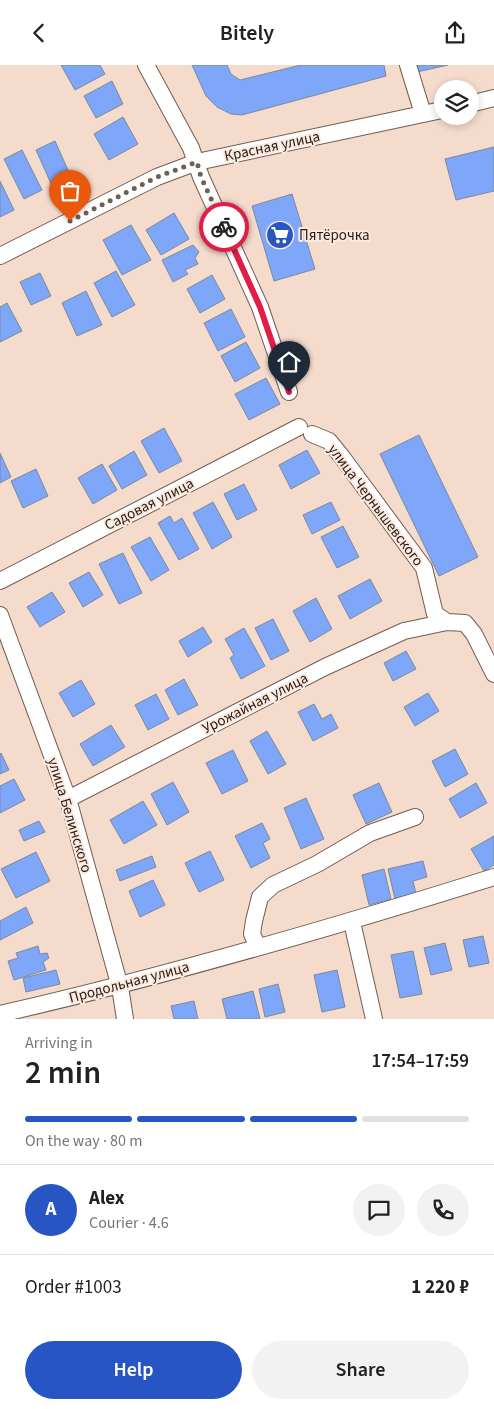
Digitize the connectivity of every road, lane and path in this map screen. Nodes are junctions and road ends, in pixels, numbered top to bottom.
1 (146, 65) edge
2 (408, 65) edge
3 (494, 98) edge
4 (479, 102) edge
5 (434, 112) edge
6 (423, 114) junction
7 (197, 162) junction
8 (0, 256) edge
9 (289, 392) dead end
10 (305, 430) joint
11 (0, 581) edge
12 (0, 615) edge
13 (447, 621) junction
14 (494, 673) edge
15 (68, 799) junction
16 (415, 817) dead end
17 (494, 877) edge
18 (352, 922) junction
19 (258, 947) junction
20 (120, 987) junction
21 (0, 1014) edge
22 (125, 1019) edge
23 (374, 1019) edge

1 - 7 street
2 - 6 street
3 - 4 street
5 - 6 street, Красная улица
6 - 7 street, Красная улица
7 - 8 street, Красная улица
7 - 9 street
10 - 11 street, Садовая улица
10 - 13 street, улица Чернышевского
12 - 15 street, улица Белинского
13 - 14 street
13 - 15 street, Урожайная улица
15 - 20 street, улица Белинского
16 - 19 street
17 - 18 street, Продольная улица
18 - 19 street, Продольная улица
18 - 23 street
19 - 20 street, Продольная улица
20 - 21 street, Продольная улица
20 - 22 street, улица Белинского

